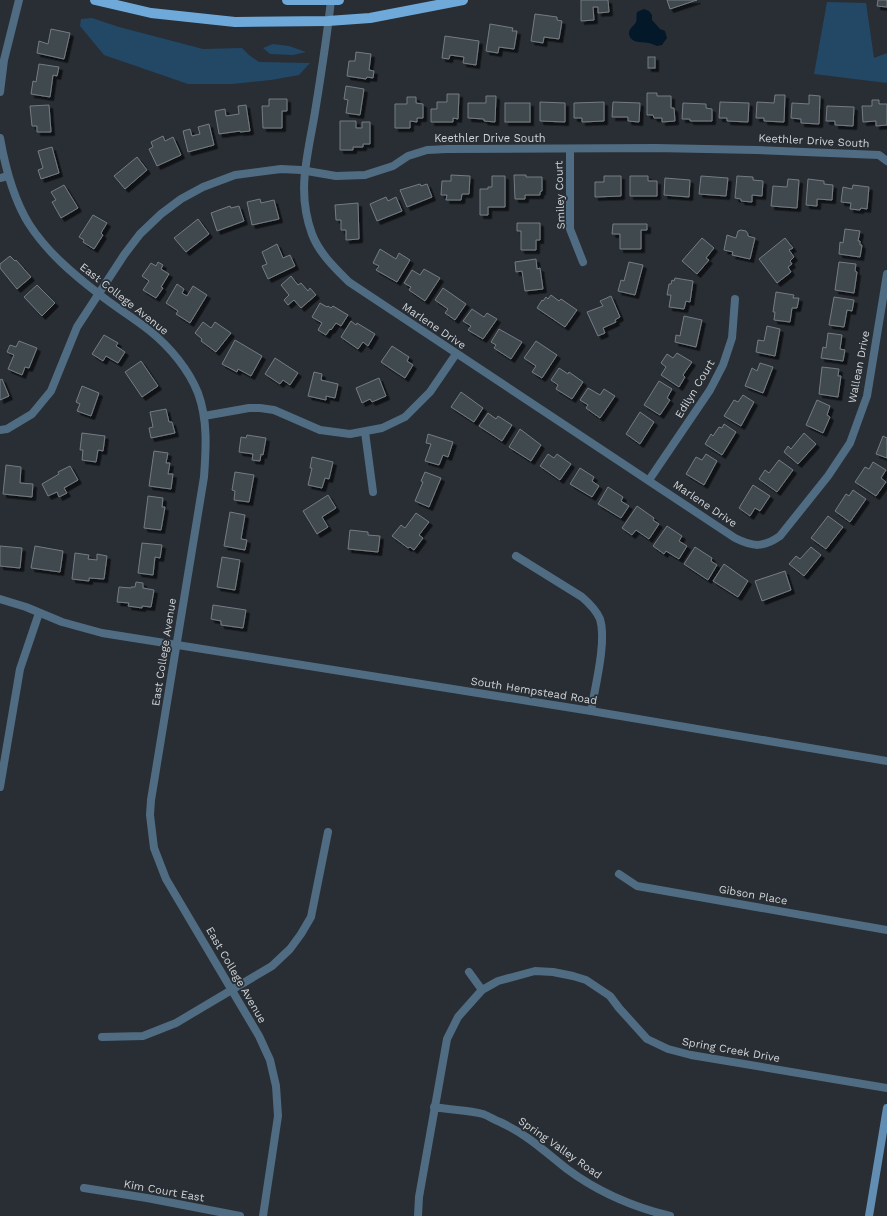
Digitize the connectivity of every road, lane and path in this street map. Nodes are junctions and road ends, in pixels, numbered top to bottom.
1 (19, 0) edge
2 (95, 0) edge
3 (287, 0) edge
4 (331, 0) edge
5 (339, 0) edge
6 (463, 0) edge
7 (328, 22) junction
8 (2, 60) edge
9 (0, 92) edge
10 (0, 138) edge
11 (570, 149) junction
12 (887, 161) edge
13 (305, 171) junction
14 (4, 177) edge
15 (583, 262) dead end
16 (887, 274) edge
17 (99, 294) junction
18 (735, 299) dead end
19 (456, 354) junction
20 (204, 416) junction
21 (0, 430) edge
22 (365, 432) junction
23 (649, 480) junction
24 (373, 492) dead end
25 (759, 545) joint
26 (516, 556) dead end
27 (0, 599) edge
28 (39, 613) junction
29 (177, 644) junction
30 (591, 711) junction
31 (887, 761) edge
32 (0, 787) edge
33 (328, 832) dead end
34 (619, 874) dead end
35 (887, 930) edge
36 (469, 972) dead end
37 (231, 990) junction
38 (482, 990) junction
39 (102, 1037) dead end
40 (887, 1088) edge
41 (434, 1107) junction
42 (887, 1108) edge
43 (84, 1188) dead end
44 (240, 1216) edge
45 (263, 1216) edge
46 (418, 1216) edge
47 (670, 1216) edge
48 (868, 1216) edge

1 - 8 street
2 - 7 main road
3 - 4 main road
4 - 5 main road
4 - 7 street, Marlene Drive
6 - 7 main road
7 - 13 street, Marlene Drive
8 - 9 street
10 - 14 street, East College Avenue
11 - 12 street, Keethler Drive South
11 - 13 street, Keethler Drive South
11 - 15 street, Smiley Court
13 - 17 street, Keethler Drive South
13 - 19 street, Marlene Drive
14 - 17 street, East College Avenue
16 - 25 street, Wallean Drive
17 - 20 street, East College Avenue
17 - 21 street, Keethler Drive South
18 - 23 street, Edilyn Court
19 - 22 street
19 - 23 street, Marlene Drive
20 - 22 street
20 - 29 street, East College Avenue
22 - 24 street
23 - 25 street, Marlene Drive
26 - 30 street
27 - 28 street, South Hempstead Road
28 - 29 street, South Hempstead Road
28 - 32 street
29 - 30 street, South Hempstead Road
29 - 37 street, East College Avenue
30 - 31 street, South Hempstead Road
33 - 37 street
34 - 35 street, Gibson Place
36 - 38 street
37 - 39 street
37 - 45 street, East College Avenue
38 - 40 street, Spring Creek Drive
38 - 41 street, Spring Creek Drive
41 - 46 street, Spring Creek Drive
41 - 47 street, Spring Valley Road
42 - 48 main road
43 - 44 street, Kim Court East

